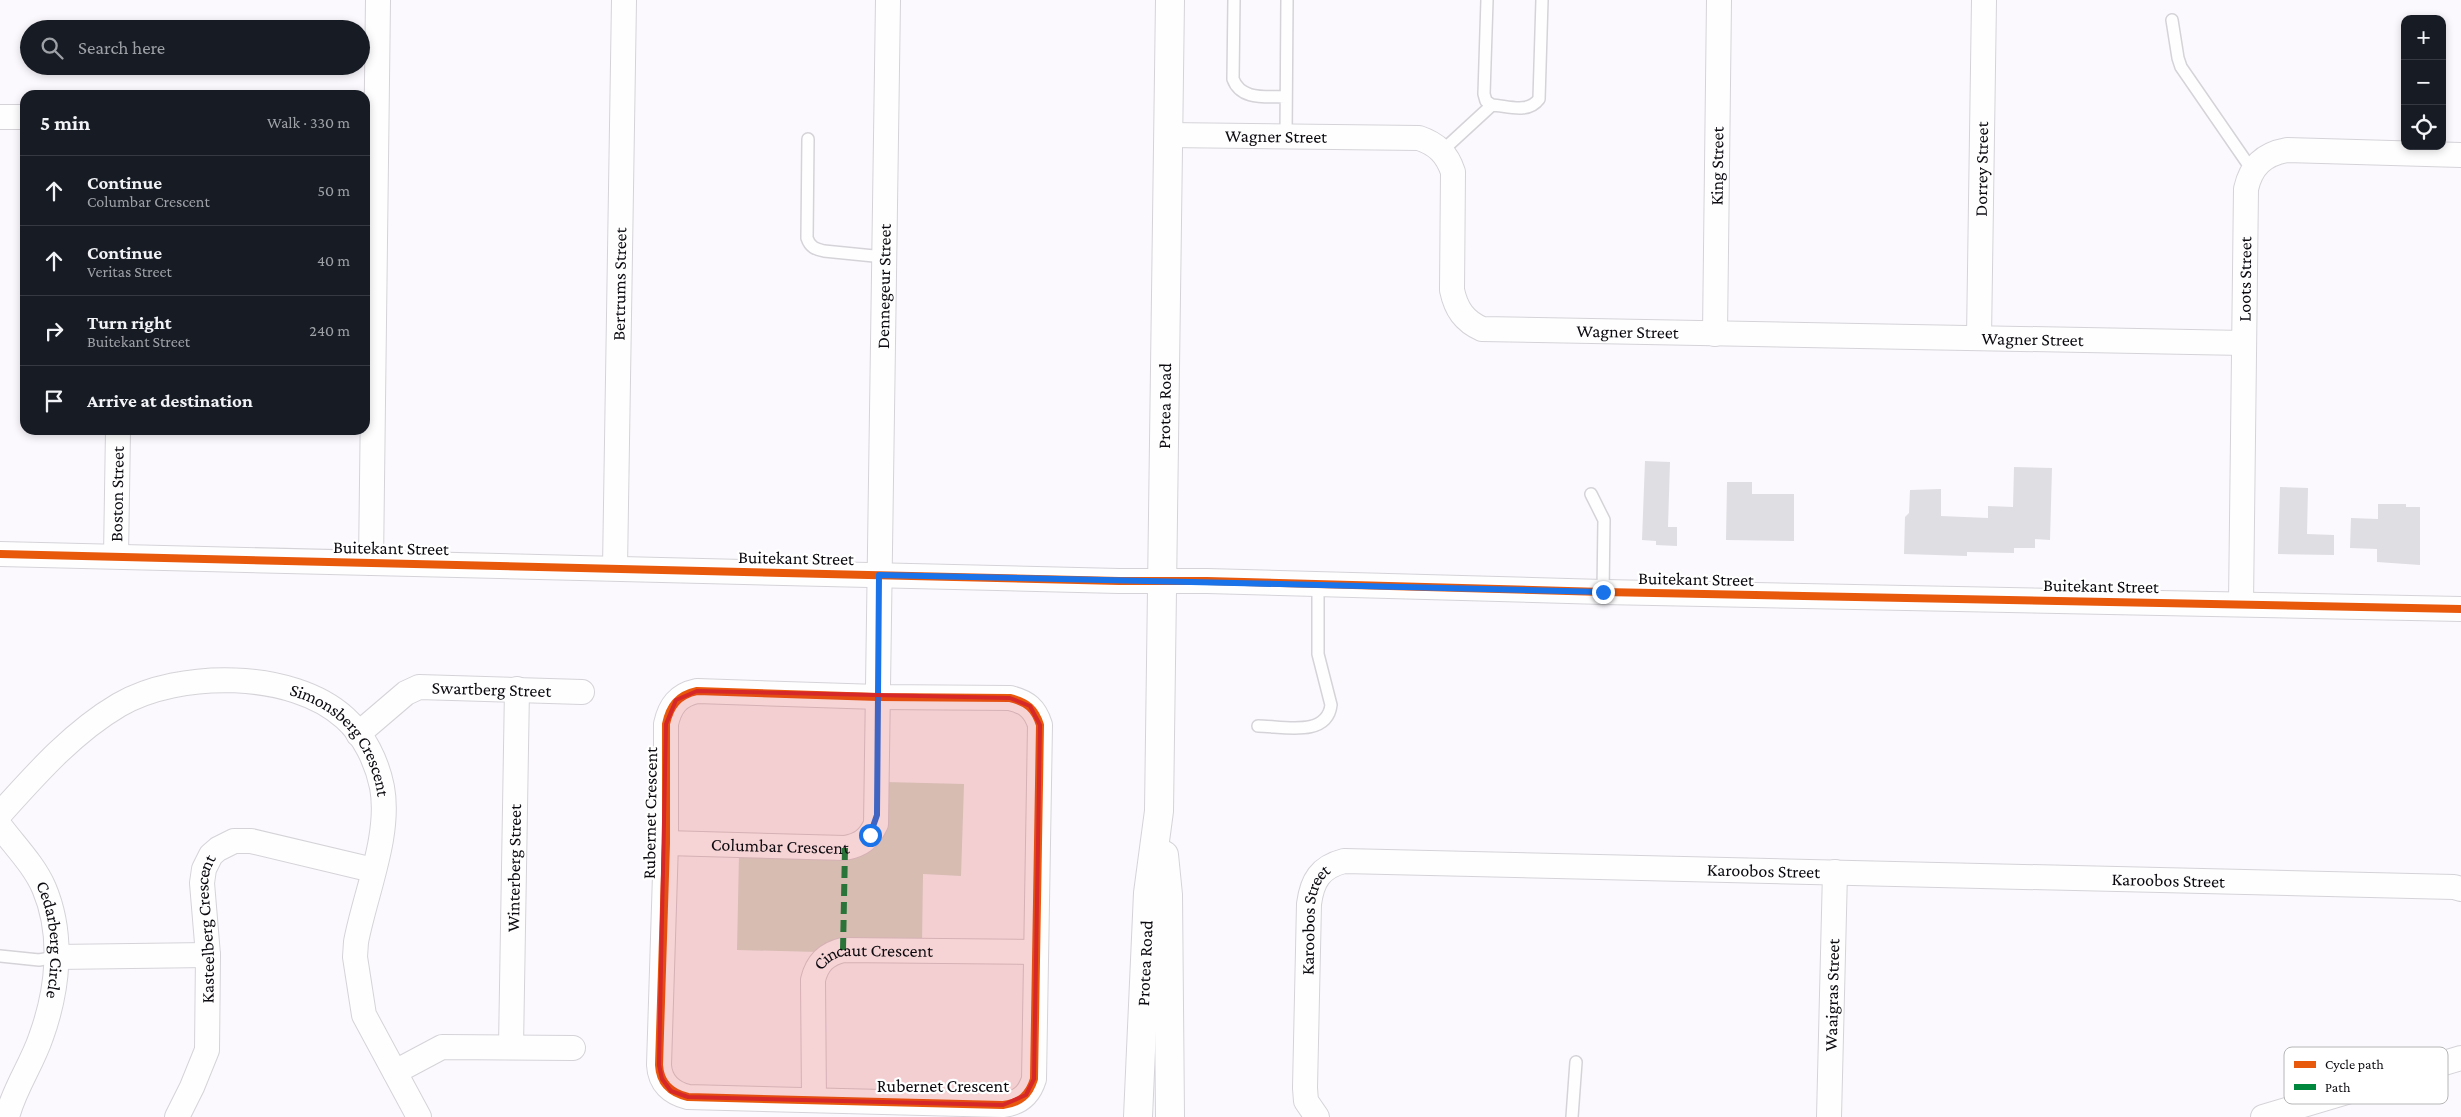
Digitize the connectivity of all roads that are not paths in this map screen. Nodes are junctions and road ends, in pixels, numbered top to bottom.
1 (378, 0) edge
2 (624, 0) edge
3 (888, 0) edge
4 (1170, 0) edge
5 (1234, 0) edge
6 (1287, 0) edge
7 (1487, 0) edge
8 (1542, 0) edge
9 (1719, 0) edge
10 (1984, 0) edge
11 (2172, 20) dead end
12 (1286, 97) junction
13 (1492, 105) junction
14 (0, 116) edge
15 (20, 117) edge
16 (371, 122) edge
17 (1168, 135) junction
18 (1286, 137) junction
19 (808, 139) dead end
20 (1442, 151) junction
21 (2461, 155) edge
22 (2252, 170) junction
23 (884, 257) junction
24 (1715, 334) junction
25 (1979, 338) junction
26 (2244, 343) junction
27 (118, 435) edge
28 (1592, 494) dead end
29 (0, 554) edge
30 (116, 556) junction
31 (371, 563) junction
32 (616, 568) junction
33 (879, 575) junction
34 (1163, 582) junction
35 (1318, 584) junction
36 (1603, 592) junction
37 (2241, 604) junction
38 (2461, 609) edge
39 (516, 689) junction
40 (582, 692) dead end
41 (878, 697) junction
42 (1258, 726) dead end
43 (358, 734) junction
44 (1159, 811) junction
45 (0, 814) edge
46 (0, 826) edge
47 (666, 843) junction
48 (373, 870) junction
49 (1836, 872) junction
50 (2461, 889) edge
51 (1035, 952) junction
52 (208, 955) junction
53 (0, 956) edge
54 (56, 957) junction
55 (511, 1047) junction
56 (573, 1048) dead end
57 (2461, 1058) edge
58 (1576, 1062) dead end
59 (2448, 1062) edge
60 (395, 1072) junction
61 (814, 1100) junction
62 (2306, 1104) edge
63 (186, 1114) edge
64 (7, 1117) edge
65 (419, 1117) edge
66 (1138, 1117) edge
67 (1170, 1117) edge
68 (1317, 1117) edge
69 (1572, 1117) edge
70 (1829, 1117) edge
71 (2262, 1117) edge

1 - 16 street
2 - 32 street, Bertrums Street
3 - 23 street, Dennegeur Street
4 - 17 street, Protea Road
5 - 12 lane
6 - 12 lane
7 - 13 lane
8 - 13 lane
9 - 24 street, King Street
10 - 25 street, Dorrey Street
11 - 22 lane
12 - 18 lane
13 - 20 lane
14 - 15 street
16 - 31 street
17 - 18 street, Wagner Street
17 - 34 street, Protea Road
18 - 20 street, Wagner Street
19 - 23 lane
20 - 24 street, Wagner Street
21 - 22 street
22 - 26 street, Loots Street
23 - 33 street, Dennegeur Street
24 - 25 street, Wagner Street
25 - 26 street, Wagner Street
26 - 37 street, Loots Street
27 - 30 street, Boston Street
28 - 36 lane
29 - 30 street, Buitekant Street
30 - 31 street, Buitekant Street
31 - 32 street, Buitekant Street
32 - 33 street, Buitekant Street
33 - 34 street, Buitekant Street
33 - 41 street, Dennegeur Street
34 - 35 street, Buitekant Street
34 - 44 street, Protea Road
35 - 36 street, Buitekant Street
35 - 42 lane
36 - 37 street, Buitekant Street
37 - 38 street, Buitekant Street
39 - 40 street, Swartberg Street
39 - 43 street, Swartberg Street
39 - 55 street, Winterberg Street
41 - 47 street, Columbar Crescent
41 - 47 street, Rubernet Crescent
41 - 51 street, Rubernet Crescent
43 - 45 street, Simonsberg Crescent
43 - 48 street, Simonsberg Crescent
44 - 66 street, Protea Road
44 - 67 street, Protea Road
46 - 54 street, Cedarberg Circle
47 - 61 street, Rubernet Crescent
48 - 52 street, Kasteelberg Crescent
48 - 60 street, Simonsberg Crescent
49 - 50 street, Karoobos Street
49 - 68 street, Karoobos Street
49 - 70 street, Waaigras Street
51 - 61 street, Cincaut Crescent
51 - 61 street, Rubernet Crescent
52 - 54 street
52 - 63 street, Kasteelberg Crescent
53 - 54 lane
54 - 64 street, Cedarberg Circle
55 - 56 street
55 - 60 street
57 - 59 street
58 - 69 lane
60 - 65 street, Simonsberg Crescent
62 - 71 street

